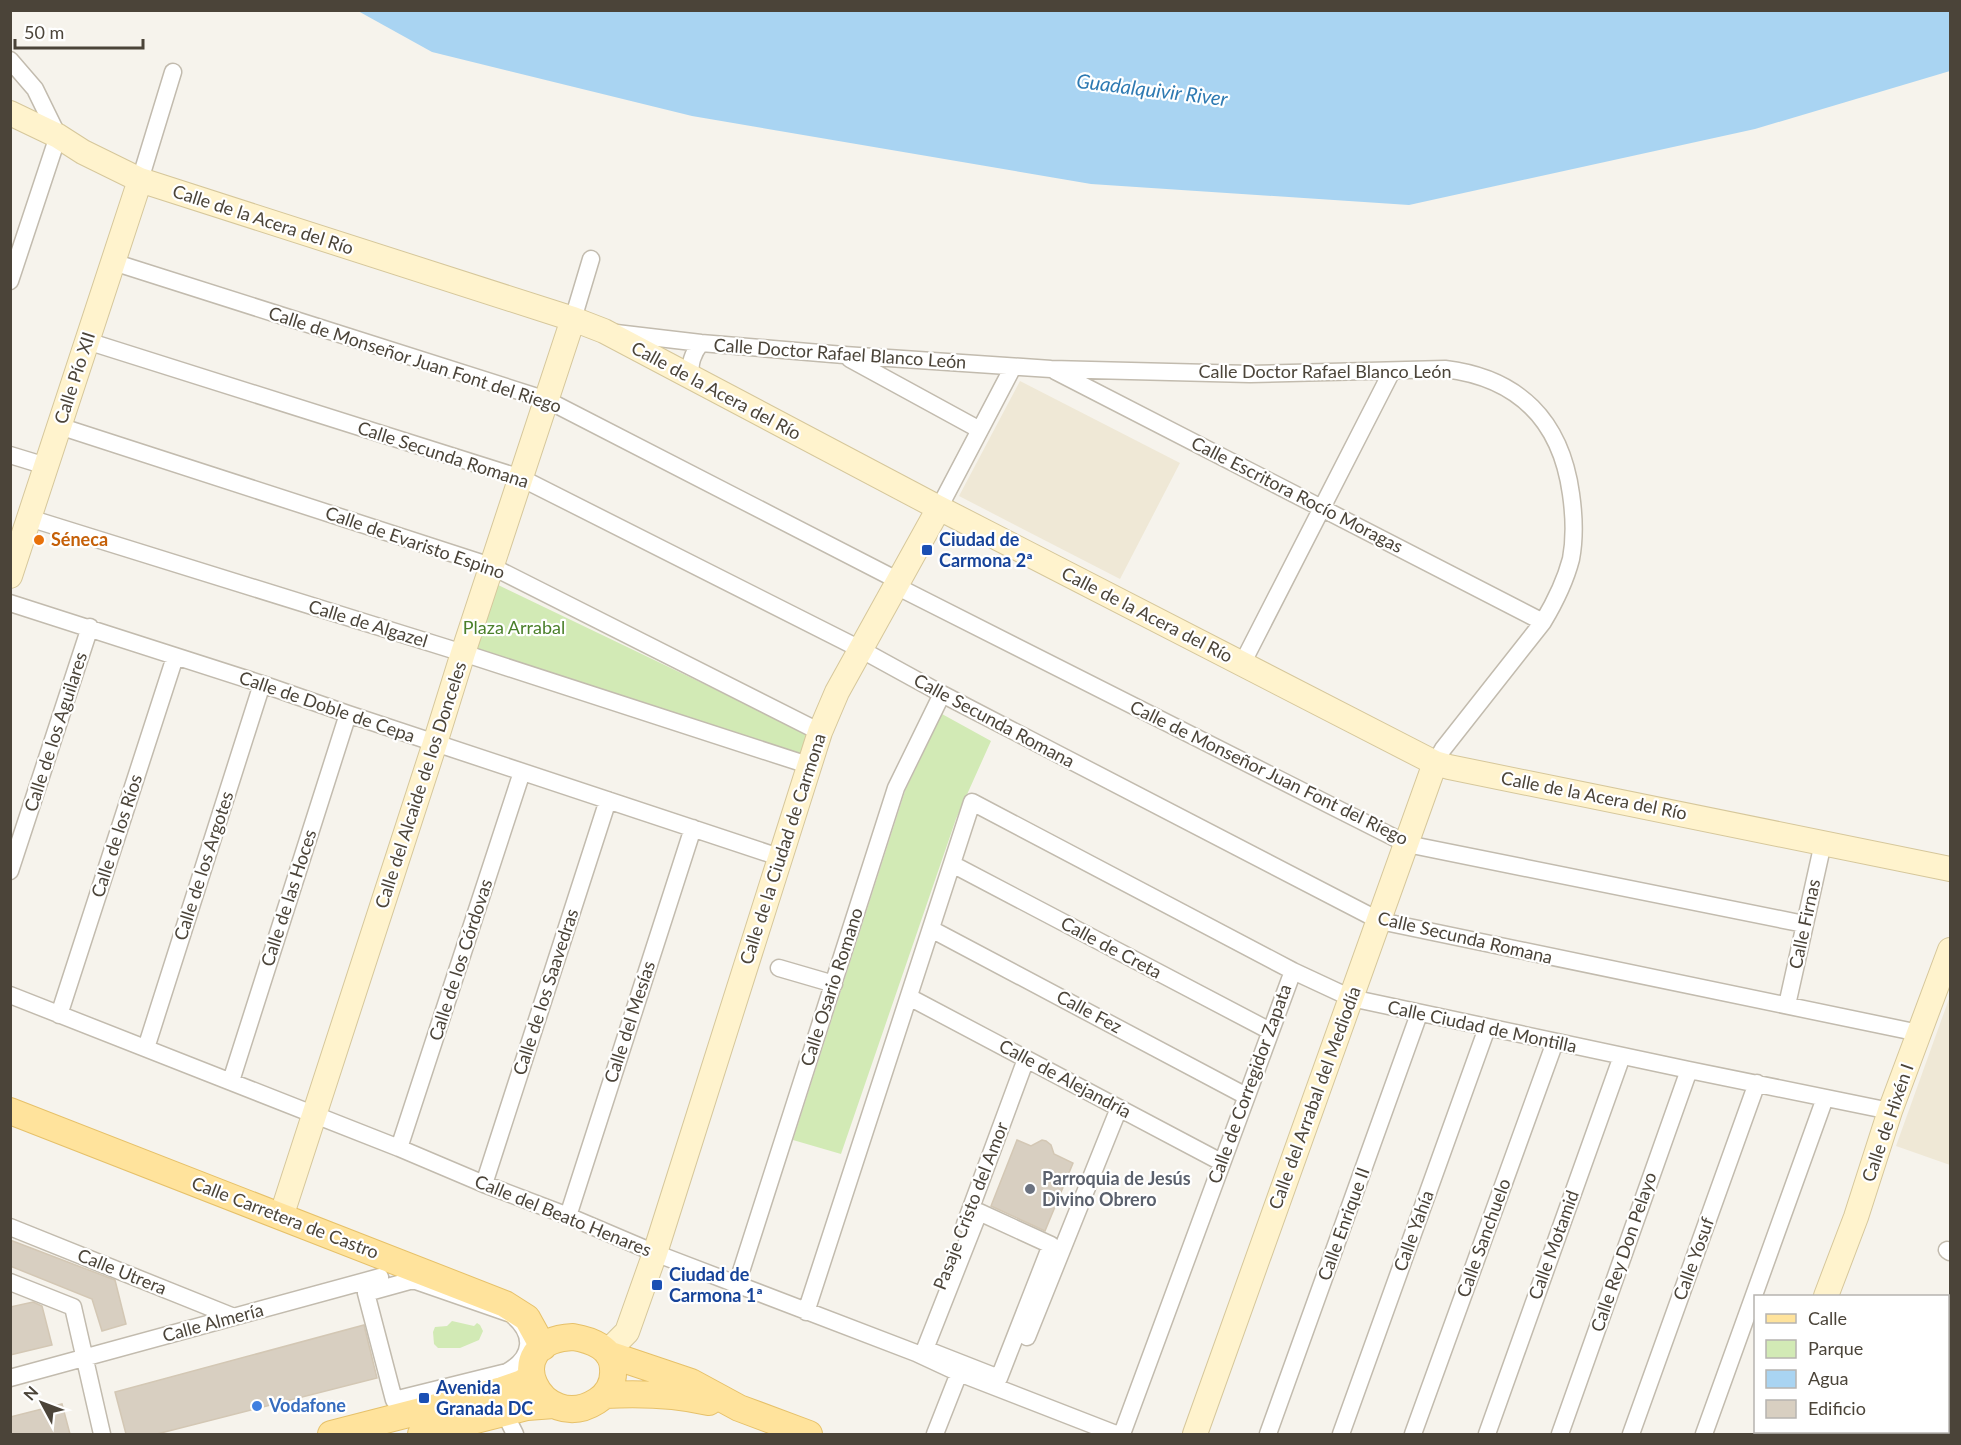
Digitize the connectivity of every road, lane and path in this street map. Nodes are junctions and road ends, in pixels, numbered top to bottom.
1 (10, 60) edge
2 (173, 72) dead end
3 (10, 113) edge
4 (58, 135) junction
5 (140, 180) junction
6 (591, 259) dead end
7 (113, 262) junction
8 (10, 281) edge
9 (573, 320) junction
10 (604, 331) junction
11 (87, 341) junction
12 (701, 344) junction
13 (844, 355) junction
14 (1013, 367) junction
15 (1051, 369) junction
16 (1392, 371) junction
17 (690, 377) junction
18 (547, 400) junction
19 (59, 426) junction
20 (980, 430) junction
21 (10, 455) edge
22 (46, 466) junction
23 (521, 478) junction
24 (1322, 507) junction
25 (939, 508) junction
26 (29, 518) junction
27 (13, 561) edge
28 (491, 566) junction
29 (898, 584) junction
30 (10, 603) edge
31 (1543, 622) junction
32 (90, 627) junction
33 (860, 649) junction
34 (463, 653) junction
35 (175, 657) junction
36 (1242, 664) junction
37 (262, 684) junction
38 (942, 694) junction
39 (348, 714) junction
40 (820, 732) junction
41 (435, 743) junction
42 (1435, 762) junction
43 (808, 765) junction
44 (522, 772) junction
45 (608, 800) junction
46 (693, 828) junction
47 (1823, 843) junction
48 (1407, 844) junction
49 (779, 857) junction
50 (952, 864) junction
51 (1950, 869) edge
52 (10, 871) edge
53 (1380, 921) junction
54 (1804, 924) junction
55 (931, 929) junction
56 (1950, 950) edge
57 (779, 968) dead end
58 (1293, 971) junction
59 (834, 984) junction
60 (10, 995) edge
61 (909, 997) junction
62 (1350, 998) junction
63 (1787, 1005) junction
64 (1419, 1014) junction
65 (59, 1015) junction
66 (1487, 1028) junction
67 (1270, 1031) junction
68 (1919, 1033) junction
69 (1555, 1042) junction
70 (146, 1048) junction
71 (1622, 1056) junction
72 (1026, 1059) junction
73 (1689, 1071) junction
74 (231, 1081) junction
75 (1756, 1083) junction
76 (1246, 1096) junction
77 (1825, 1098) junction
78 (1119, 1108) junction
79 (10, 1111) edge
80 (1890, 1111) junction
81 (315, 1114) junction
82 (399, 1148) junction
83 (1221, 1162) junction
84 (484, 1184) junction
85 (568, 1216) junction
86 (281, 1217) junction
87 (10, 1227) edge
88 (1051, 1245) joint
89 (655, 1253) junction
90 (414, 1268) junction
91 (10, 1281) edge
92 (737, 1284) junction
93 (1754, 1295) edge
94 (1754, 1295) edge
95 (1826, 1295) edge
96 (806, 1312) junction
97 (234, 1317) junction
98 (543, 1347) junction
99 (607, 1353) junction
100 (916, 1353) junction
101 (86, 1358) junction
102 (958, 1373) junction
103 (531, 1377) junction
104 (10, 1378) edge
105 (1006, 1390) junction
106 (605, 1395) junction
107 (394, 1400) joint
108 (554, 1405) junction
109 (739, 1408) junction
110 (102, 1434) edge
111 (331, 1434) edge
112 (421, 1434) edge
113 (809, 1434) edge
114 (935, 1434) edge
115 (1116, 1434) edge
116 (1122, 1434) edge
117 (1195, 1434) edge
118 (1268, 1434) edge
119 (1341, 1434) edge
120 (1413, 1434) edge
121 (1486, 1434) edge
122 (1560, 1434) edge
123 (1631, 1434) edge
124 (1704, 1434) edge

1 - 4 street
2 - 5 street
3 - 4 street, Calle de la Acera del Río
4 - 5 street, Calle de la Acera del Río
4 - 8 street
5 - 7 street, Calle Pío XII
5 - 9 street, Calle de la Acera del Río
6 - 9 street
7 - 11 street, Calle Pío XII
7 - 18 street, Calle de Monseñor Juan Font del Riego
9 - 10 street, Calle de la Acera del Río
9 - 18 street, Calle del Alcaide de los Donceles
10 - 12 street, Calle Doctor Rafael Blanco León
10 - 17 street, Calle de la Acera del Río
11 - 19 street, Calle Pío XII
11 - 23 street, Calle Secunda Romana
12 - 13 street, Calle Doctor Rafael Blanco León
12 - 17 street, Calle Doctor Rafael Blanco León
13 - 14 street, Calle Doctor Rafael Blanco León
13 - 20 street
14 - 15 street, Calle Doctor Rafael Blanco León
14 - 20 street, Calle de la Ciudad de Carmona
15 - 16 street, Calle Doctor Rafael Blanco León
15 - 24 street, Calle Escritora Rocío Moragas
16 - 24 street
16 - 31 street, Calle Doctor Rafael Blanco León
17 - 25 street, Calle de la Acera del Río
18 - 23 street, Calle del Alcaide de los Donceles
18 - 29 street, Calle de Monseñor Juan Font del Riego
19 - 22 street, Calle Pío XII
19 - 28 street, Calle de Evaristo Espino
20 - 25 street, Calle de la Ciudad de Carmona
21 - 22 street
22 - 26 street, Calle Pío XII
23 - 28 street, Calle del Alcaide de los Donceles
23 - 33 street, Calle Secunda Romana
24 - 31 street, Calle Escritora Rocío Moragas
24 - 36 street
25 - 29 street, Calle de la Ciudad de Carmona
25 - 36 street, Calle de la Acera del Río
26 - 27 street, Calle Pío XII
26 - 34 street, Calle de Algazel
28 - 34 street, Calle del Alcaide de los Donceles
28 - 40 street, Calle de Evaristo Espino
29 - 33 street, Calle de la Ciudad de Carmona
29 - 48 street, Calle de Monseñor Juan Font del Riego
30 - 32 street, Calle de Doble de Cepa
31 - 42 street, Calle Doctor Rafael Blanco León
32 - 35 street, Calle de Doble de Cepa
32 - 52 street, Calle de los Aguilares
33 - 38 street, Calle Secunda Romana
33 - 40 street, Calle de la Ciudad de Carmona
34 - 41 street, Calle del Alcaide de los Donceles
34 - 43 street, Calle de Algazel
35 - 37 street, Calle de Doble de Cepa
35 - 65 street, Calle de los Ríos
36 - 42 street, Calle de la Acera del Río
37 - 39 street, Calle de Doble de Cepa
37 - 70 street, Calle de los Argotes
38 - 53 street, Calle Secunda Romana
38 - 59 street, Calle Osario Romano
39 - 41 street, Calle de Doble de Cepa
39 - 74 street, Calle de las Hoces
40 - 43 street, Calle de la Ciudad de Carmona
41 - 44 street, Calle de Doble de Cepa
41 - 81 street, Calle del Alcaide de los Donceles
42 - 47 street, Calle de la Acera del Río
42 - 48 street, Calle del Arrabal del Mediodía
43 - 49 street, Calle de la Ciudad de Carmona
44 - 45 street, Calle de Doble de Cepa
44 - 82 street, Calle de los Córdovas
45 - 46 street, Calle de Doble de Cepa
45 - 84 street, Calle de los Saavedras
46 - 49 street, Calle de Doble de Cepa
46 - 85 street, Calle del Mesías
47 - 51 street, Calle de la Acera del Río
47 - 54 street, Calle Firnas
48 - 53 street, Calle del Arrabal del Mediodía
48 - 54 street, Calle de Monseñor Juan Font del Riego
49 - 89 street, Calle de la Ciudad de Carmona
50 - 55 street
50 - 58 street, Calle Ciudad de Montilla
50 - 67 street, Calle de Creta
53 - 62 street, Calle del Arrabal del Mediodía
53 - 63 street, Calle Secunda Romana
54 - 63 street, Calle Firnas
55 - 61 street
55 - 76 street, Calle Fez
56 - 68 street, Calle de Hixén I
57 - 59 street
58 - 62 street, Calle Ciudad de Montilla
58 - 67 street, Calle de Corregidor Zapata
59 - 92 street, Calle Osario Romano
60 - 65 street, Calle del Beato Henares
61 - 72 street, Calle de Alejandría
61 - 96 street
62 - 64 street, Calle Ciudad de Montilla
62 - 117 street, Calle del Arrabal del Mediodía
63 - 68 street, Calle Secunda Romana
64 - 66 street, Calle Ciudad de Montilla
64 - 118 street, Calle Enrique II
65 - 70 street, Calle del Beato Henares
66 - 69 street, Calle Ciudad de Montilla
66 - 119 street, Calle Yahía
67 - 76 street, Calle de Corregidor Zapata
68 - 80 street, Calle de Hixén I
69 - 71 street, Calle Ciudad de Montilla
69 - 120 street, Calle Sanchuelo
70 - 74 street, Calle del Beato Henares
71 - 73 street, Calle Ciudad de Montilla
71 - 121 street, Calle Motamid
72 - 78 street, Calle de Alejandría
72 - 100 street, Pasaje Cristo del Amor
73 - 75 street, Calle Ciudad de Montilla
73 - 122 street, Calle Rey Don Pelayo
74 - 81 street, Calle del Beato Henares
75 - 77 street, Calle Ciudad de Montilla
75 - 123 street, Calle Yosuf
76 - 83 street, Calle de Corregidor Zapata
77 - 80 street, Calle Ciudad de Montilla
77 - 93 street
78 - 83 street, Calle de Alejandría
78 - 105 street
79 - 86 main road, Calle Carretera de Castro
80 - 95 street, Calle de Hixén I
81 - 82 street, Calle del Beato Henares
81 - 86 street, Calle del Alcaide de los Donceles
82 - 84 street, Calle del Beato Henares
83 - 116 street, Calle de Corregidor Zapata
84 - 85 street, Calle del Beato Henares
85 - 89 street, Calle del Beato Henares
86 - 90 main road, Calle Carretera de Castro
87 - 97 street, Calle Utrera
88 - 88 street
89 - 92 street, Calle del Beato Henares
89 - 99 street, Calle de la Ciudad de Carmona
90 - 97 street, Calle Almería
90 - 98 main road, Calle Carretera de Castro
91 - 101 street
92 - 96 street, Calle del Beato Henares
94 - 124 street
96 - 100 street, Calle del Beato Henares
97 - 101 street, Calle Almería
98 - 99 main road
98 - 103 main road
99 - 106 main road
99 - 109 main road
100 - 102 street, Calle del Beato Henares
101 - 104 street, Calle Almería
101 - 110 street
102 - 105 street, Calle del Beato Henares
102 - 114 street
103 - 108 main road
103 - 111 main road
105 - 115 street, Calle del Beato Henares
106 - 108 main road
106 - 109 main road
107 - 107 street
108 - 112 main road
109 - 113 main road

